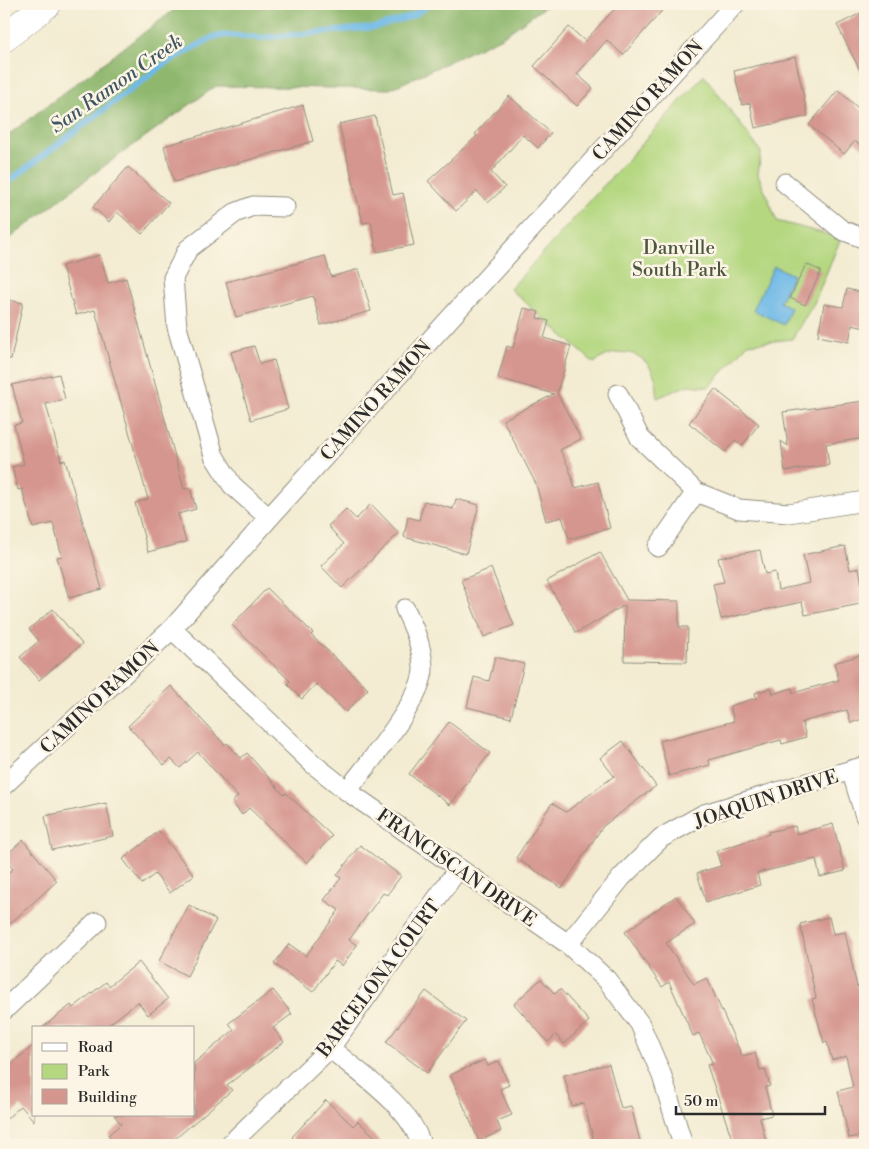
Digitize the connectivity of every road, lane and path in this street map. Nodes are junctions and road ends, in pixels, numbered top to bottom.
1 (47, 4) edge
2 (735, 4) edge
3 (4, 38) edge
4 (785, 184) dead end
5 (285, 207) dead end
6 (865, 239) edge
7 (618, 394) dead end
8 (696, 492) junction
9 (865, 501) edge
10 (269, 518) junction
11 (658, 547) dead end
12 (405, 609) dead end
13 (172, 629) junction
14 (858, 768) edge
15 (4, 785) edge
16 (347, 791) junction
17 (865, 816) edge
18 (458, 869) junction
19 (97, 922) dead end
20 (568, 944) junction
21 (4, 1010) edge
22 (330, 1048) junction
23 (229, 1145) edge
24 (421, 1145) edge
25 (682, 1145) edge

1 - 3 highway
2 - 10 street, CAMINO RAMON
4 - 6 street
5 - 10 street
7 - 8 street
8 - 9 street
8 - 11 street
10 - 13 street, CAMINO RAMON
12 - 16 street
13 - 15 street, CAMINO RAMON
13 - 16 street, FRANCISCAN DRIVE
14 - 17 street
14 - 20 street, JOAQUIN DRIVE
16 - 18 street, FRANCISCAN DRIVE
18 - 20 street, FRANCISCAN DRIVE
18 - 22 street, BARCELONA COURT
19 - 21 street
20 - 25 street, FRANCISCAN DRIVE
22 - 23 street, BARCELONA COURT
22 - 24 street

